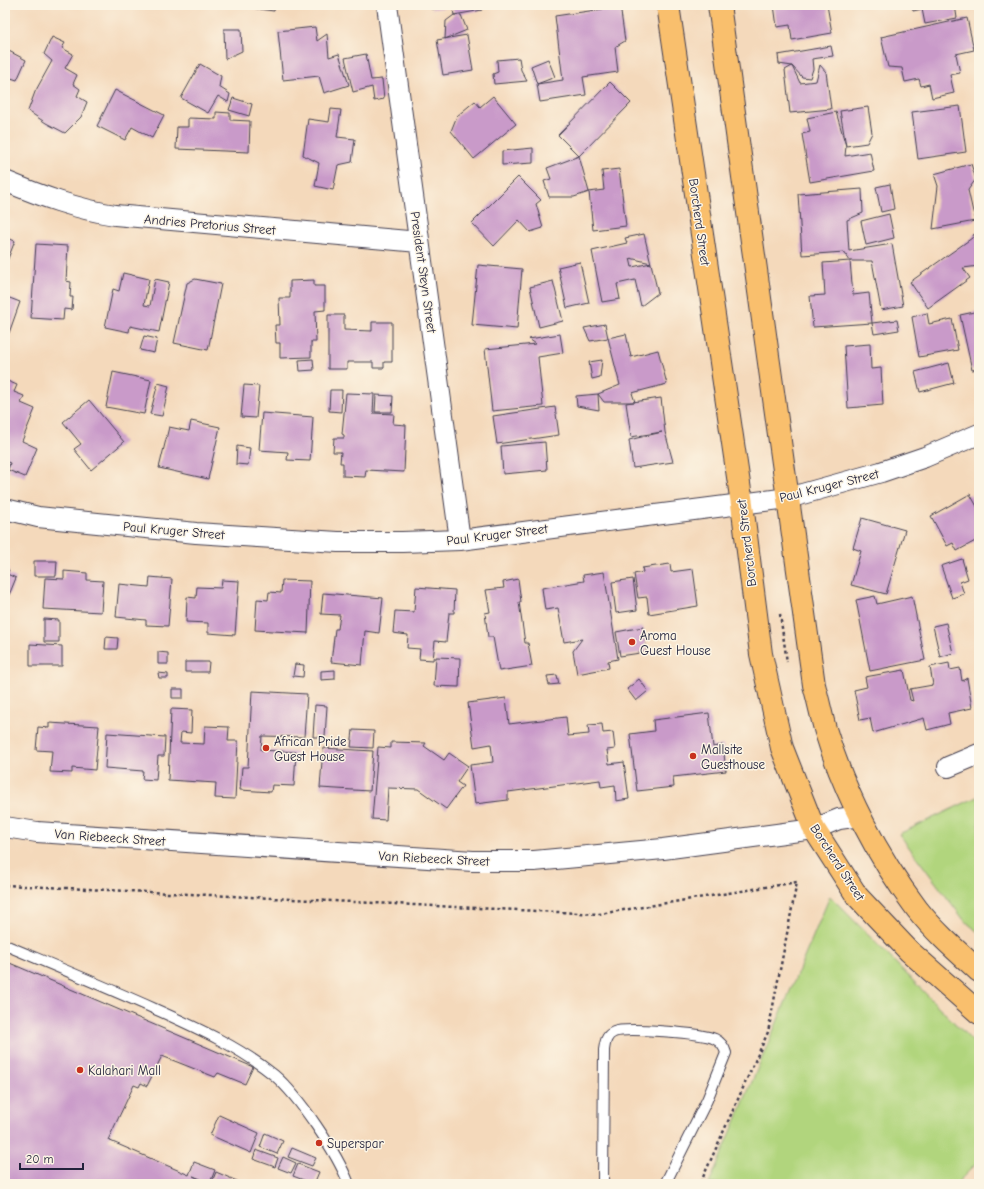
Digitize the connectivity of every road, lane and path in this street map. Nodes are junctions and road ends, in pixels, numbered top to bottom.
1 (387, 5) edge
2 (668, 5) edge
3 (719, 5) edge
4 (5, 182) edge
5 (419, 242) junction
6 (979, 434) edge
7 (788, 498) junction
8 (742, 504) junction
9 (5, 509) edge
10 (460, 540) junction
11 (979, 754) edge
12 (948, 767) dead end
13 (860, 816) junction
14 (5, 827) edge
15 (814, 828) junction
16 (5, 885) edge
17 (5, 945) edge
18 (979, 971) edge
19 (979, 1012) edge
20 (349, 1184) edge
21 (603, 1184) edge
22 (665, 1184) edge
23 (700, 1184) edge

1 - 5 street, President Steyn Street
2 - 8 highway, Borcherd Street
3 - 7 highway
4 - 5 street, Andries Pretorius Street
5 - 10 street, President Steyn Street
6 - 7 street, Paul Kruger Street
7 - 8 street, Paul Kruger Street
7 - 13 highway
8 - 10 street, Paul Kruger Street
8 - 15 highway, Borcherd Street
9 - 10 street, Paul Kruger Street
11 - 12 street
13 - 15 street, Van Riebeeck Street
13 - 18 highway
14 - 15 street, Van Riebeeck Street
15 - 19 highway, Borcherd Street
16 - 23 path
17 - 20 lane
21 - 22 lane

